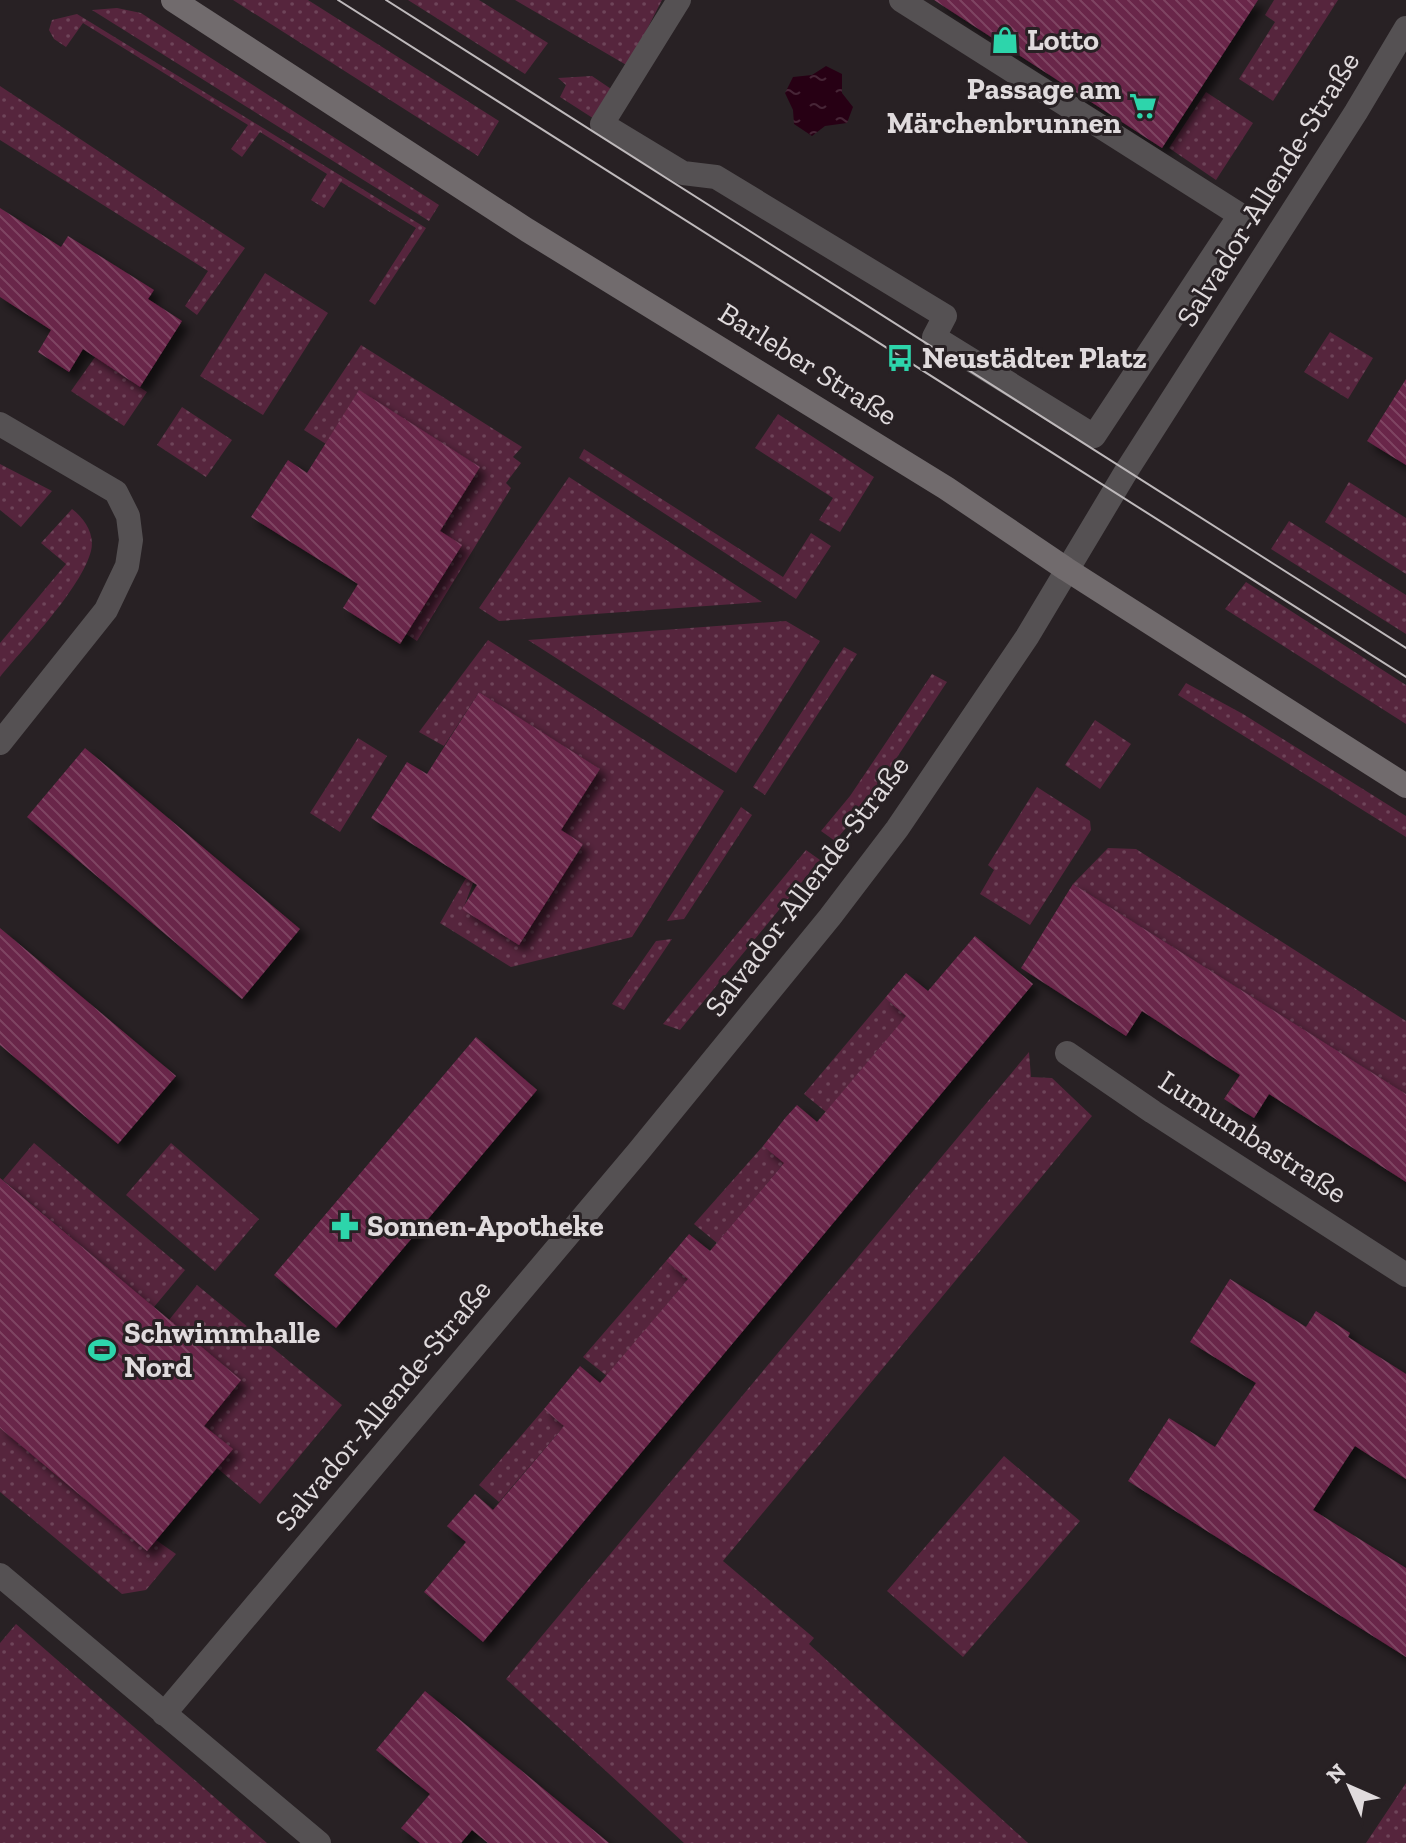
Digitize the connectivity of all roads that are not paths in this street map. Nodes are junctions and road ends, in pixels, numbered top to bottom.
1 (173, 0) edge
2 (679, 0) edge
3 (901, 0) edge
4 (1406, 28) edge
5 (0, 424) edge
6 (1066, 569) junction
7 (0, 743) edge
8 (1406, 786) edge
9 (1067, 1053) dead end
10 (1406, 1275) edge
11 (0, 1575) edge
12 (164, 1714) junction
13 (319, 1843) edge

1 - 6 street, Barleber Straße
2 - 3 street
4 - 6 street, Salvador-Allende-Straße
5 - 7 street
6 - 8 street, Barleber Straße
6 - 12 street, Salvador-Allende-Straße
9 - 10 street, Lumumbastraße
11 - 12 street
12 - 13 street

